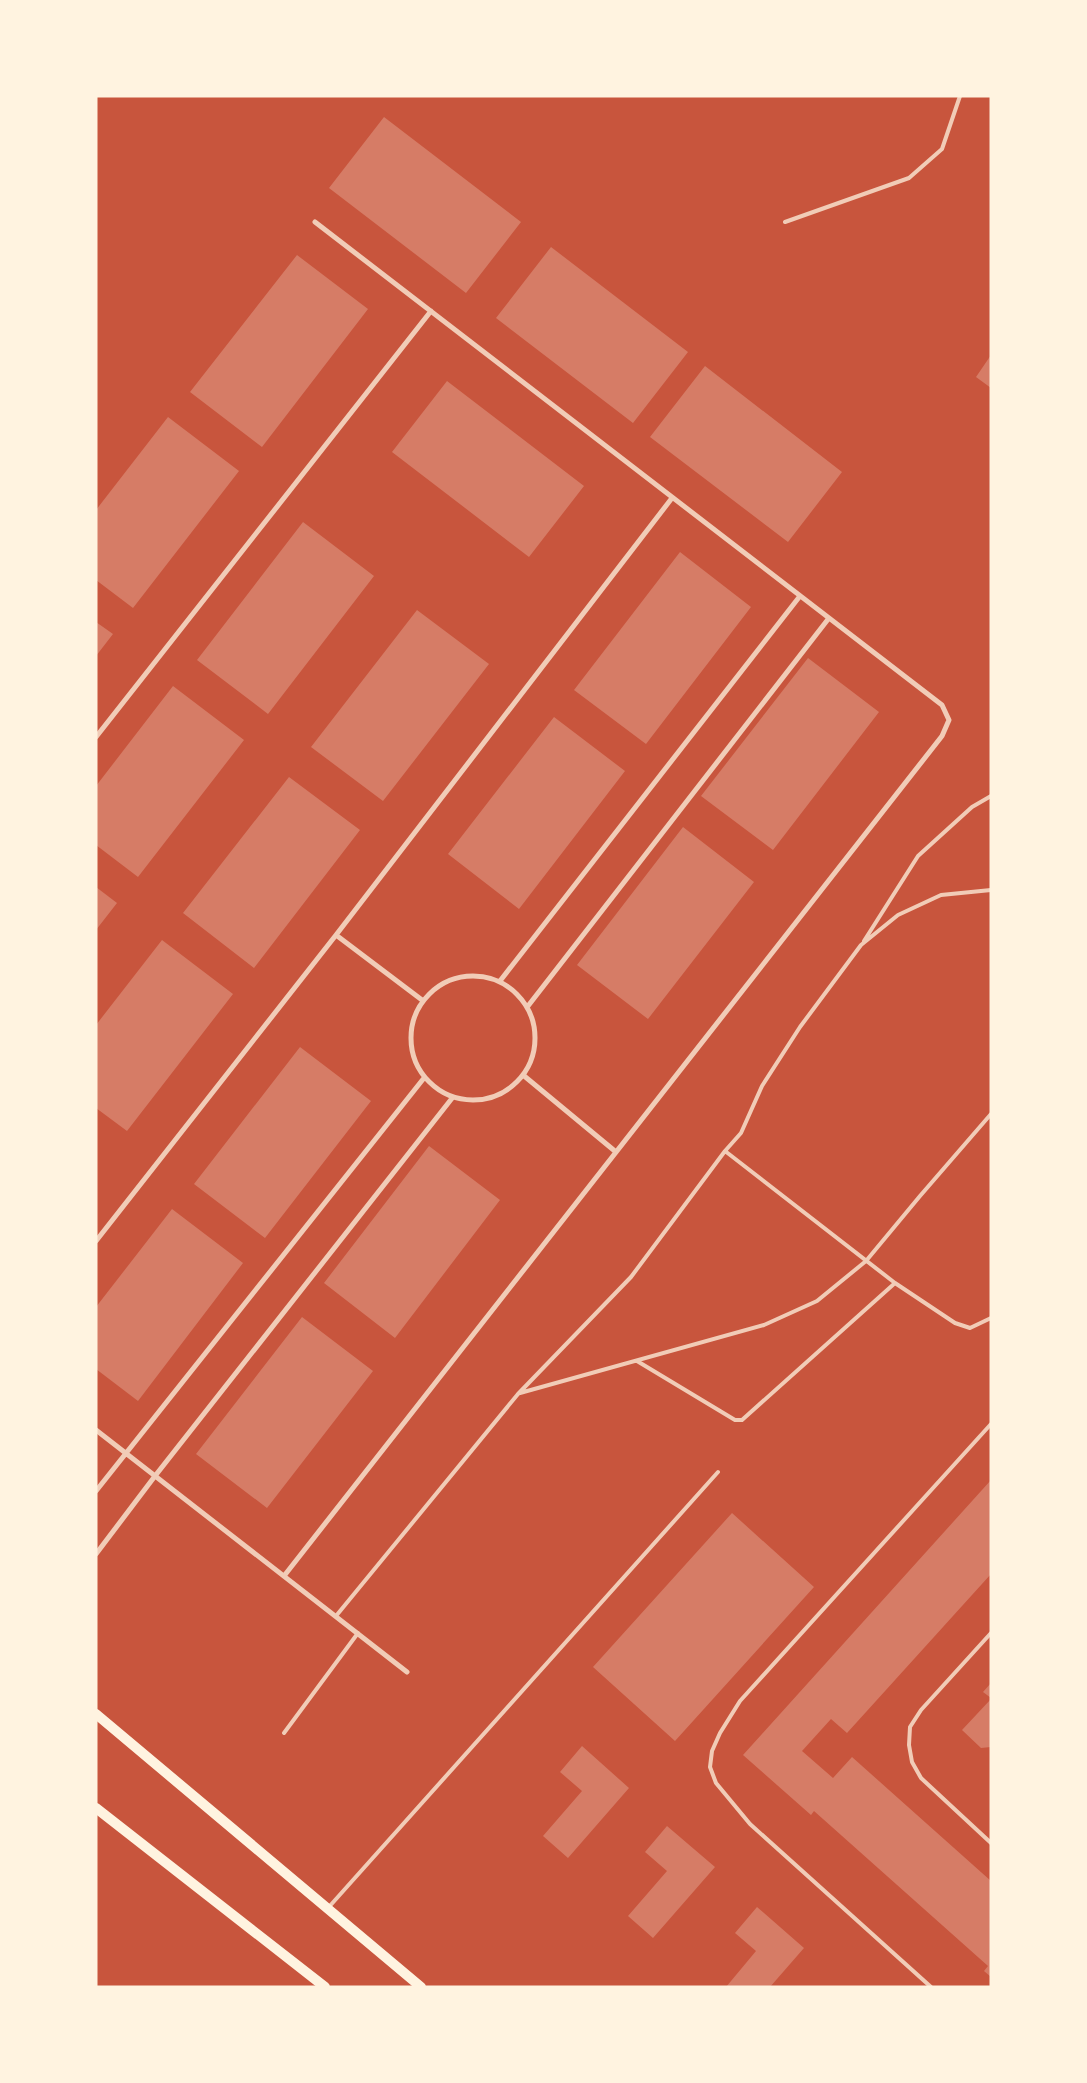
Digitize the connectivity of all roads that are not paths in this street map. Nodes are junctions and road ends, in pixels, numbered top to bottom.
1 (960, 96) edge
2 (315, 222) dead end
3 (785, 222) dead end
4 (431, 311) junction
5 (672, 498) junction
6 (800, 596) junction
7 (829, 618) junction
8 (96, 737) edge
9 (991, 796) edge
10 (991, 890) edge
11 (336, 935) junction
12 (862, 945) junction
13 (500, 981) junction
14 (422, 1000) junction
15 (528, 1006) junction
16 (523, 1075) junction
17 (424, 1078) junction
18 (454, 1097) junction
19 (991, 1114) edge
20 (725, 1151) junction
21 (616, 1152) junction
22 (96, 1241) edge
23 (866, 1261) junction
24 (894, 1283) junction
25 (991, 1318) edge
26 (637, 1361) junction
27 (518, 1394) junction
28 (991, 1424) edge
29 (96, 1430) edge
30 (126, 1453) junction
31 (718, 1472) dead end
32 (155, 1476) junction
33 (96, 1491) edge
34 (96, 1554) edge
35 (284, 1576) junction
36 (336, 1616) junction
37 (358, 1633) junction
38 (991, 1633) edge
39 (407, 1672) dead end
40 (96, 1714) edge
41 (284, 1733) dead end
42 (96, 1808) edge
43 (991, 1843) edge
44 (327, 1909) junction
45 (325, 1987) edge
46 (422, 1987) edge
47 (931, 1987) edge

1 - 3 lane
2 - 4 street
4 - 5 street
4 - 8 street
5 - 6 street
5 - 11 street
6 - 7 street
6 - 13 street
7 - 15 street
7 - 21 street
9 - 12 lane
10 - 12 lane
11 - 14 street
11 - 22 street
12 - 20 lane
13 - 14 street
13 - 15 street
14 - 17 street
15 - 16 street
16 - 18 street
16 - 21 street
17 - 18 street
17 - 30 street
18 - 32 street
19 - 23 lane
20 - 23 lane
20 - 27 lane
21 - 35 street
23 - 24 lane
23 - 26 lane
24 - 25 lane
24 - 26 lane
26 - 27 lane
27 - 36 lane
28 - 47 lane
29 - 30 street
30 - 32 street
30 - 33 street
31 - 44 lane
32 - 34 street
32 - 35 street
35 - 36 street
36 - 37 street
37 - 39 street
37 - 41 lane
38 - 43 lane
40 - 44 main road
42 - 45 main road
44 - 46 main road

